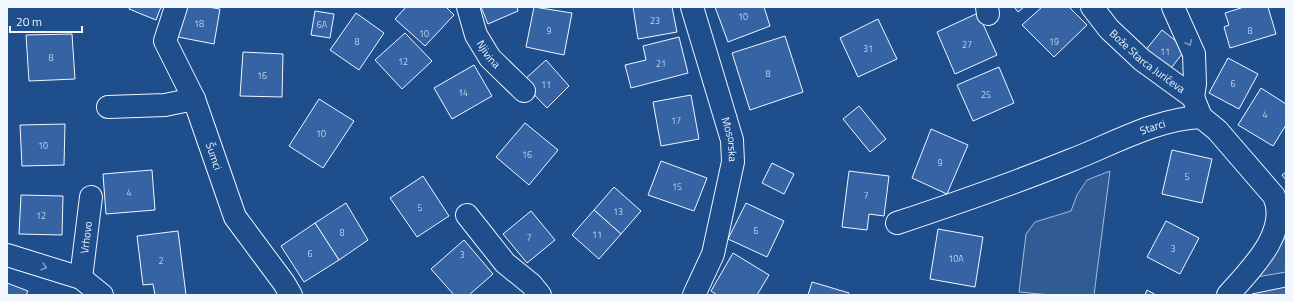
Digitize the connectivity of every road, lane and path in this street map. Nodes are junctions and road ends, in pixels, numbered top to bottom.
1 (176, 7) edge
2 (468, 7) edge
3 (692, 7) edge
4 (1092, 7) edge
5 (1173, 7) edge
6 (524, 91) dead end
7 (194, 99) junction
8 (108, 107) dead end
9 (1197, 107) junction
10 (91, 197) dead end
11 (468, 215) dead end
12 (896, 223) dead end
13 (7, 255) edge
14 (81, 278) junction
15 (102, 295) edge
16 (291, 295) edge
17 (540, 295) edge
18 (694, 295) edge
19 (1228, 295) edge

1 - 7 street, Šumci
2 - 6 street, Njivina
3 - 18 street, Mosorska
4 - 9 street, Bože Starca Jurićeva
5 -> 9 street
7 - 8 street
7 - 16 street, Šumci
9 - 12 street, Starci
9 - 19 street
10 - 14 street, Vrhovo
11 - 17 street
13 -> 14 street
14 - 15 street

